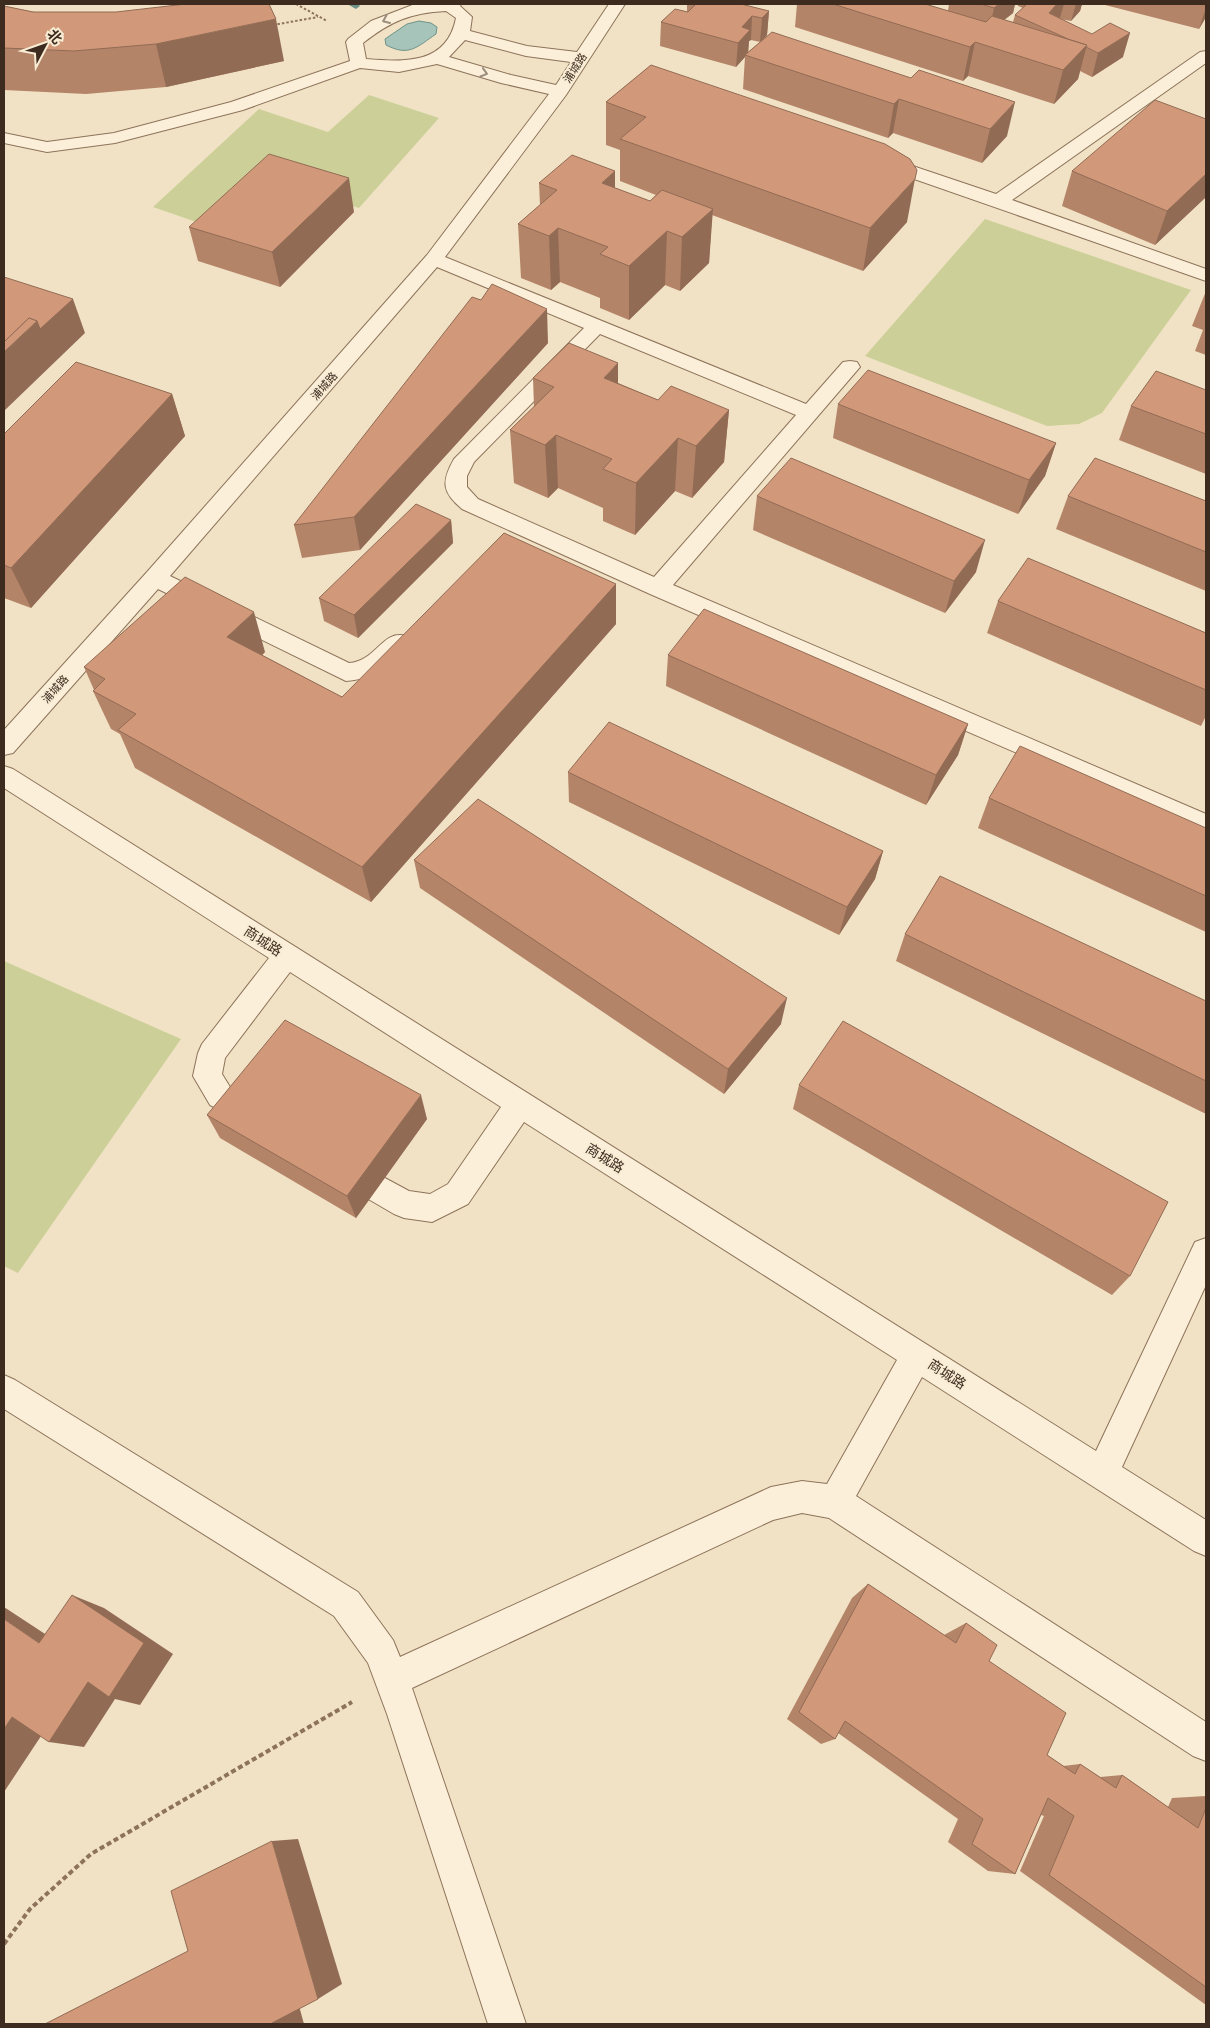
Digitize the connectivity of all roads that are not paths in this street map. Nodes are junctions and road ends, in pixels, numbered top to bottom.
1 (617, 4) edge
2 (452, 5) edge
3 (461, 34) junction
4 (1206, 56) edge
5 (582, 58) junction
6 (438, 59) junction
7 (359, 63) junction
8 (560, 91) junction
9 (4, 138) edge
10 (868, 157) edge
11 (998, 201) junction
12 (434, 259) junction
13 (1206, 275) edge
14 (597, 326) junction
15 (850, 367) dead end
16 (810, 413) junction
17 (155, 578) junction
18 (658, 588) junction
19 (413, 627) edge
20 (4, 746) edge
21 (4, 776) edge
22 (1206, 826) edge
23 (286, 956) junction
24 (520, 1104) junction
25 (278, 1130) edge
26 (320, 1154) edge
27 (1206, 1252) edge
28 (917, 1355) junction
29 (4, 1392) edge
30 (1102, 1474) junction
31 (835, 1502) junction
32 (1206, 1539) edge
33 (392, 1679) junction
34 (1206, 1744) edge
35 (507, 2024) edge

1 - 5 street, 浦城路
2 - 3 street
2 -> 7 street
3 - 5 street
3 - 6 street
4 - 11 street
5 - 8 street, 浦城路
6 - 7 street
6 -> 8 street
7 - 9 street
8 - 12 street, 浦城路
10 - 11 street
11 - 13 street
12 - 14 street
12 - 17 street, 浦城路
14 - 16 street
14 - 18 street
15 - 16 street
16 - 18 street
17 - 19 street
17 - 20 street, 浦城路
18 - 22 street
21 - 23 street, 商城路
23 - 24 street, 商城路
23 - 25 street
24 - 26 street
24 - 28 street, 商城路
27 - 30 street
28 - 30 street, 商城路
28 - 31 street
29 - 33 street
30 - 32 street, 商城路
31 - 33 street
31 - 34 street
33 - 35 street

